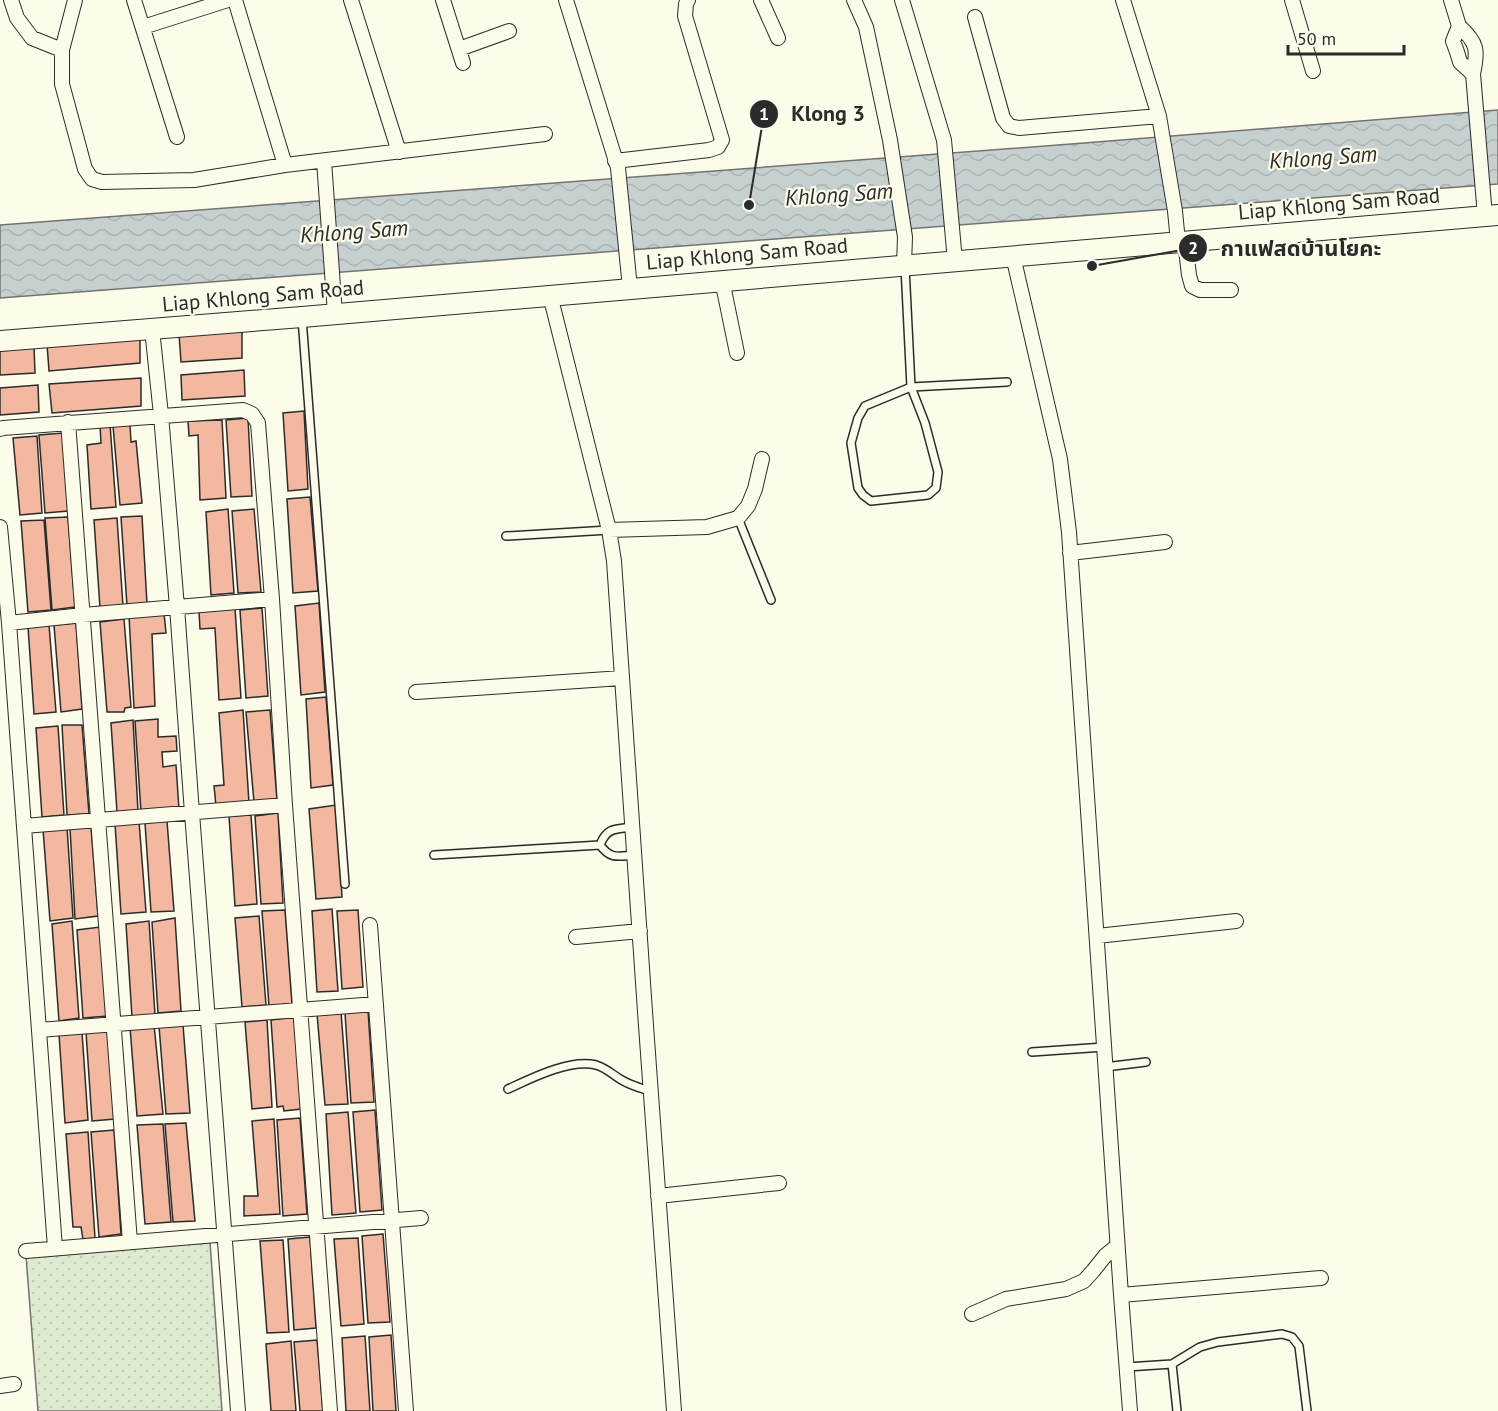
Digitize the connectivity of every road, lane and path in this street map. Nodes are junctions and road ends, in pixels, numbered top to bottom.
1 (11, 0) edge
2 (75, 0) edge
3 (134, 0) edge
4 (228, 0) edge
5 (235, 0) edge
6 (351, 0) edge
7 (444, 0) edge
8 (566, 0) edge
9 (688, 0) edge
10 (762, 0) edge
11 (854, 0) edge
12 (902, 0) edge
13 (1123, 0) edge
14 (1292, 0) edge
15 (1451, 0) edge
16 (975, 17) dead end
17 (142, 27) junction
18 (510, 31) dead end
19 (778, 38) dead end
20 (62, 50) junction
21 (1313, 70) dead end
22 (1159, 120) junction
23 (544, 134) dead end
24 (177, 137) dead end
25 (399, 152) junction
26 (324, 161) junction
27 (617, 164) junction
28 (285, 165) junction
29 (1489, 211) edge
30 (1181, 242) junction
31 (1013, 256) junction
32 (955, 261) junction
33 (904, 265) junction
34 (722, 280) junction
35 (630, 288) junction
36 (1231, 290) dead end
37 (550, 295) junction
38 (335, 314) junction
39 (302, 317) junction
40 (152, 329) junction
41 (0, 341) edge
42 (737, 353) dead end
43 (1007, 382) dead end
44 (911, 387) junction
45 (161, 415) junction
46 (69, 422) junction
47 (0, 429) edge
48 (762, 459) dead end
49 (738, 518) junction
50 (0, 527) edge
51 (609, 530) junction
52 (506, 536) dead end
53 (1165, 542) dead end
54 (1070, 553) junction
55 (272, 599) junction
56 (771, 600) dead end
57 (177, 607) junction
58 (84, 615) junction
59 (9, 623) junction
60 (622, 678) junction
61 (416, 692) dead end
62 (285, 806) junction
63 (192, 813) junction
64 (98, 820) junction
65 (24, 826) junction
66 (633, 827) junction
67 (600, 845) junction
68 (434, 855) dead end
69 (635, 855) junction
70 (345, 884) dead end
71 (1236, 921) dead end
72 (370, 925) dead end
73 (640, 931) junction
74 (1097, 936) junction
75 (576, 937) dead end
76 (376, 1004) junction
77 (300, 1010) junction
78 (207, 1017) junction
79 (113, 1024) junction
80 (39, 1030) junction
81 (1104, 1047) junction
82 (1032, 1052) dead end
83 (1146, 1062) dead end
84 (1105, 1067) junction
85 (507, 1089) dead end
86 (652, 1092) junction
87 (779, 1183) dead end
88 (658, 1196) junction
89 (421, 1218) dead end
90 (392, 1220) junction
91 (316, 1227) junction
92 (224, 1234) junction
93 (130, 1242) junction
94 (1118, 1246) junction
95 (56, 1248) junction
96 (26, 1251) dead end
97 (1321, 1278) dead end
98 (1121, 1295) junction
99 (972, 1314) dead end
100 (1172, 1364) junction
101 (1127, 1367) junction
102 (238, 1411) edge
103 (330, 1411) edge
104 (406, 1411) edge
105 (674, 1411) edge
106 (1130, 1411) edge
107 (1176, 1411) edge
108 (1307, 1411) edge

1 - 20 street
2 - 20 street
3 - 17 street
4 - 17 street
5 - 28 street
6 - 25 street
7 - 18 street
8 - 27 street
9 - 27 street
10 - 19 street
11 - 33 street
12 - 32 street
13 - 22 street
14 - 21 street
15 - 29 street
16 - 22 street
17 - 24 street
20 - 28 street
22 - 30 street
23 - 25 street
25 - 26 street
26 - 28 street
26 - 38 street
27 - 35 street
29 - 30 main road, Liap Khlong Sam Road
30 - 31 main road, Liap Khlong Sam Road
30 - 36 street
31 - 32 main road, Liap Khlong Sam Road
31 - 54 street
32 - 33 main road, Liap Khlong Sam Road
33 - 34 main road, Liap Khlong Sam Road
33 - 44 lane
34 - 35 main road, Liap Khlong Sam Road
34 - 42 street
35 - 37 main road, Liap Khlong Sam Road
37 - 38 main road, Liap Khlong Sam Road
37 - 51 street
38 - 39 main road, Liap Khlong Sam Road
39 - 40 main road, Liap Khlong Sam Road
39 - 70 lane
40 - 41 main road, Liap Khlong Sam Road
40 - 45 street
43 - 44 lane
44 - 44 lane
45 - 46 street
45 - 55 street
45 - 57 street
46 - 47 street
46 - 58 street
48 - 49 street
49 - 51 street
49 - 56 lane
50 - 59 street
51 - 52 lane
51 - 60 street
53 - 54 street
54 - 74 street
55 - 57 street
55 - 62 street
57 - 58 street
57 - 63 street
58 - 59 street
58 - 64 street
59 - 65 street
60 - 61 street
60 - 66 street
62 - 63 street
62 - 77 street
63 - 64 street
63 - 78 street
64 - 65 street
64 - 79 street
65 - 80 street
66 - 67 lane
66 - 69 street
67 - 68 lane
67 - 69 lane
69 - 73 street
71 - 74 street
72 - 76 street
73 - 75 street
73 - 86 street
74 - 81 street
76 - 77 street
76 - 90 street
77 - 78 street
77 - 91 street
78 - 79 street
78 - 92 street
79 - 80 street
79 - 93 street
80 - 95 street
81 - 82 lane
81 - 84 street
83 - 84 lane
84 - 94 street
85 - 86 lane
86 - 88 street
87 - 88 street
88 - 105 street
89 - 90 street
90 - 91 street
90 - 104 street
91 - 92 street
91 - 103 street
92 - 93 street
92 - 102 street
93 - 95 street
94 - 98 street
94 - 99 street
95 - 96 street
97 - 98 street
98 - 101 street
100 - 101 lane
100 - 107 lane
100 - 108 lane
101 - 106 street

